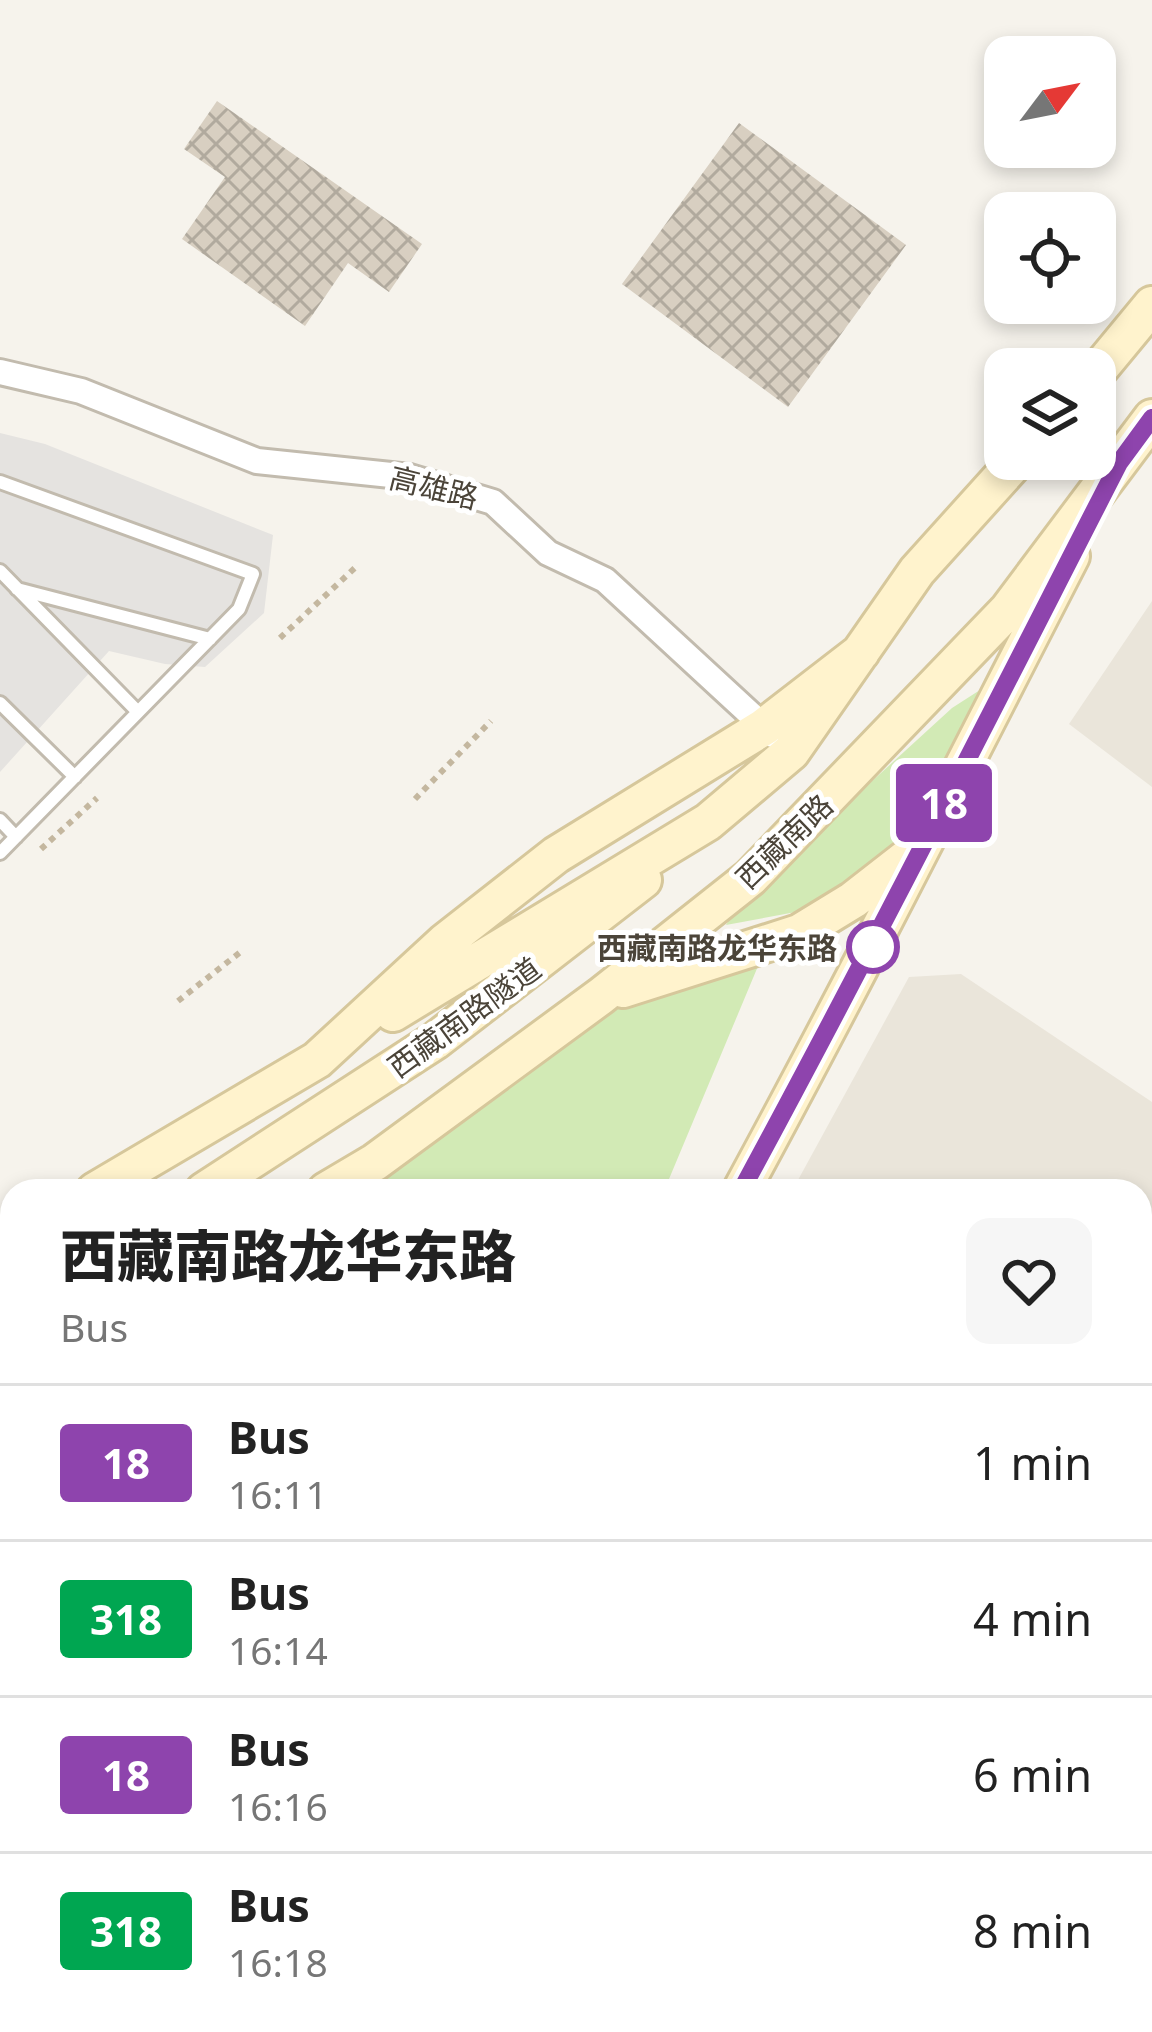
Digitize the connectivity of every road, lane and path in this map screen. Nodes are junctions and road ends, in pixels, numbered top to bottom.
1 (1152, 305) edge
2 (1116, 349) edge
3 (0, 372) edge
4 (1152, 418) edge
5 (1119, 463) junction
6 (999, 480) edge
7 (0, 482) edge
8 (358, 565) dead end
9 (0, 571) edge
10 (17, 589) junction
11 (210, 638) junction
12 (280, 638) dead end
13 (861, 652) junction
14 (0, 703) edge
15 (138, 712) junction
16 (491, 721) dead end
17 (764, 727) junction
18 (791, 752) junction
19 (75, 777) junction
20 (97, 798) dead end
21 (416, 799) dead end
22 (0, 820) edge
23 (708, 822) junction
24 (16, 837) junction
25 (919, 848) junction
26 (40, 849) dead end
27 (0, 854) edge
28 (243, 950) dead end
29 (601, 996) junction
30 (178, 1001) dead end
31 (317, 1060) junction
32 (115, 1179) edge
33 (222, 1179) edge
34 (346, 1179) edge
35 (748, 1179) edge

1 - 2 main road
3 - 17 street, 高雄路
4 - 5 main road, 西藏南路
5 - 25 main road, 西藏南路
5 - 29 main road, 西藏南路
6 - 13 main road, 西藏南路
7 - 11 lane
8 - 12 path
9 - 10 lane
10 - 11 lane
10 - 15 lane
11 - 15 lane
13 - 17 main road, 西藏南路
13 - 18 main road, 西藏南路
14 - 19 lane
15 - 19 lane
16 - 21 path
17 - 18 street, 高雄路
17 - 31 main road, 西藏南路
18 - 23 main road, 西藏南路
19 - 24 lane
20 - 26 path
22 - 24 lane
23 - 31 main road, 西藏南路
23 - 33 main road, 西藏南路隧道
24 - 27 lane
25 - 29 main road
25 - 35 main road, 西藏南路
28 - 30 path
29 - 34 main road, 西藏南路
31 - 32 main road, 西藏南路

